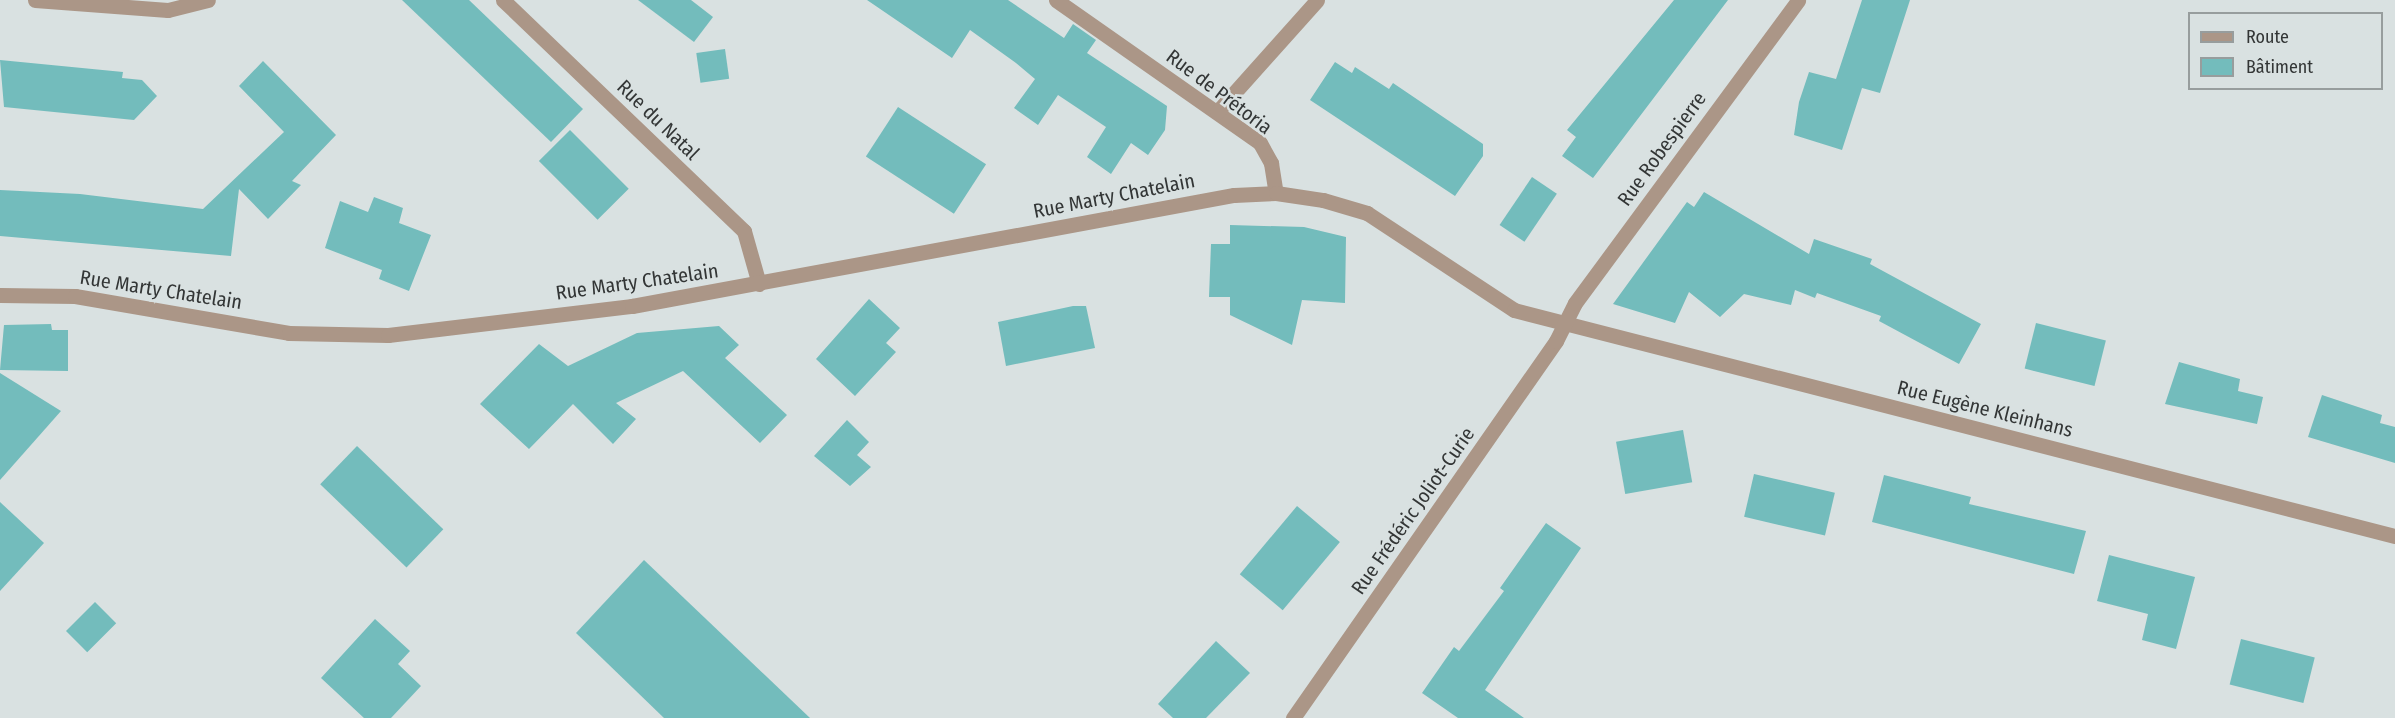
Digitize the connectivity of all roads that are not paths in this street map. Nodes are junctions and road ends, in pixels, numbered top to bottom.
1 (35, 0) edge
2 (208, 0) edge
3 (503, 0) edge
4 (1056, 0) edge
5 (1317, 0) edge
6 (1798, 0) edge
7 (1217, 112) junction
8 (1276, 193) junction
9 (759, 284) junction
10 (0, 295) edge
11 (1564, 325) junction
12 (2395, 536) edge
13 (1293, 718) edge

1 - 2 street
3 - 9 street, Rue du Natal
4 - 7 street, Rue de Prétoria
5 - 7 street
6 - 11 street, Rue Robespierre
7 - 8 street, Rue de Prétoria
8 - 9 street, Rue Marty Chatelain
8 - 11 street
9 - 10 street, Rue Marty Chatelain
11 - 12 street, Rue Eugène Kleinhans
11 - 13 street, Rue Frédéric Joliot-Curie

